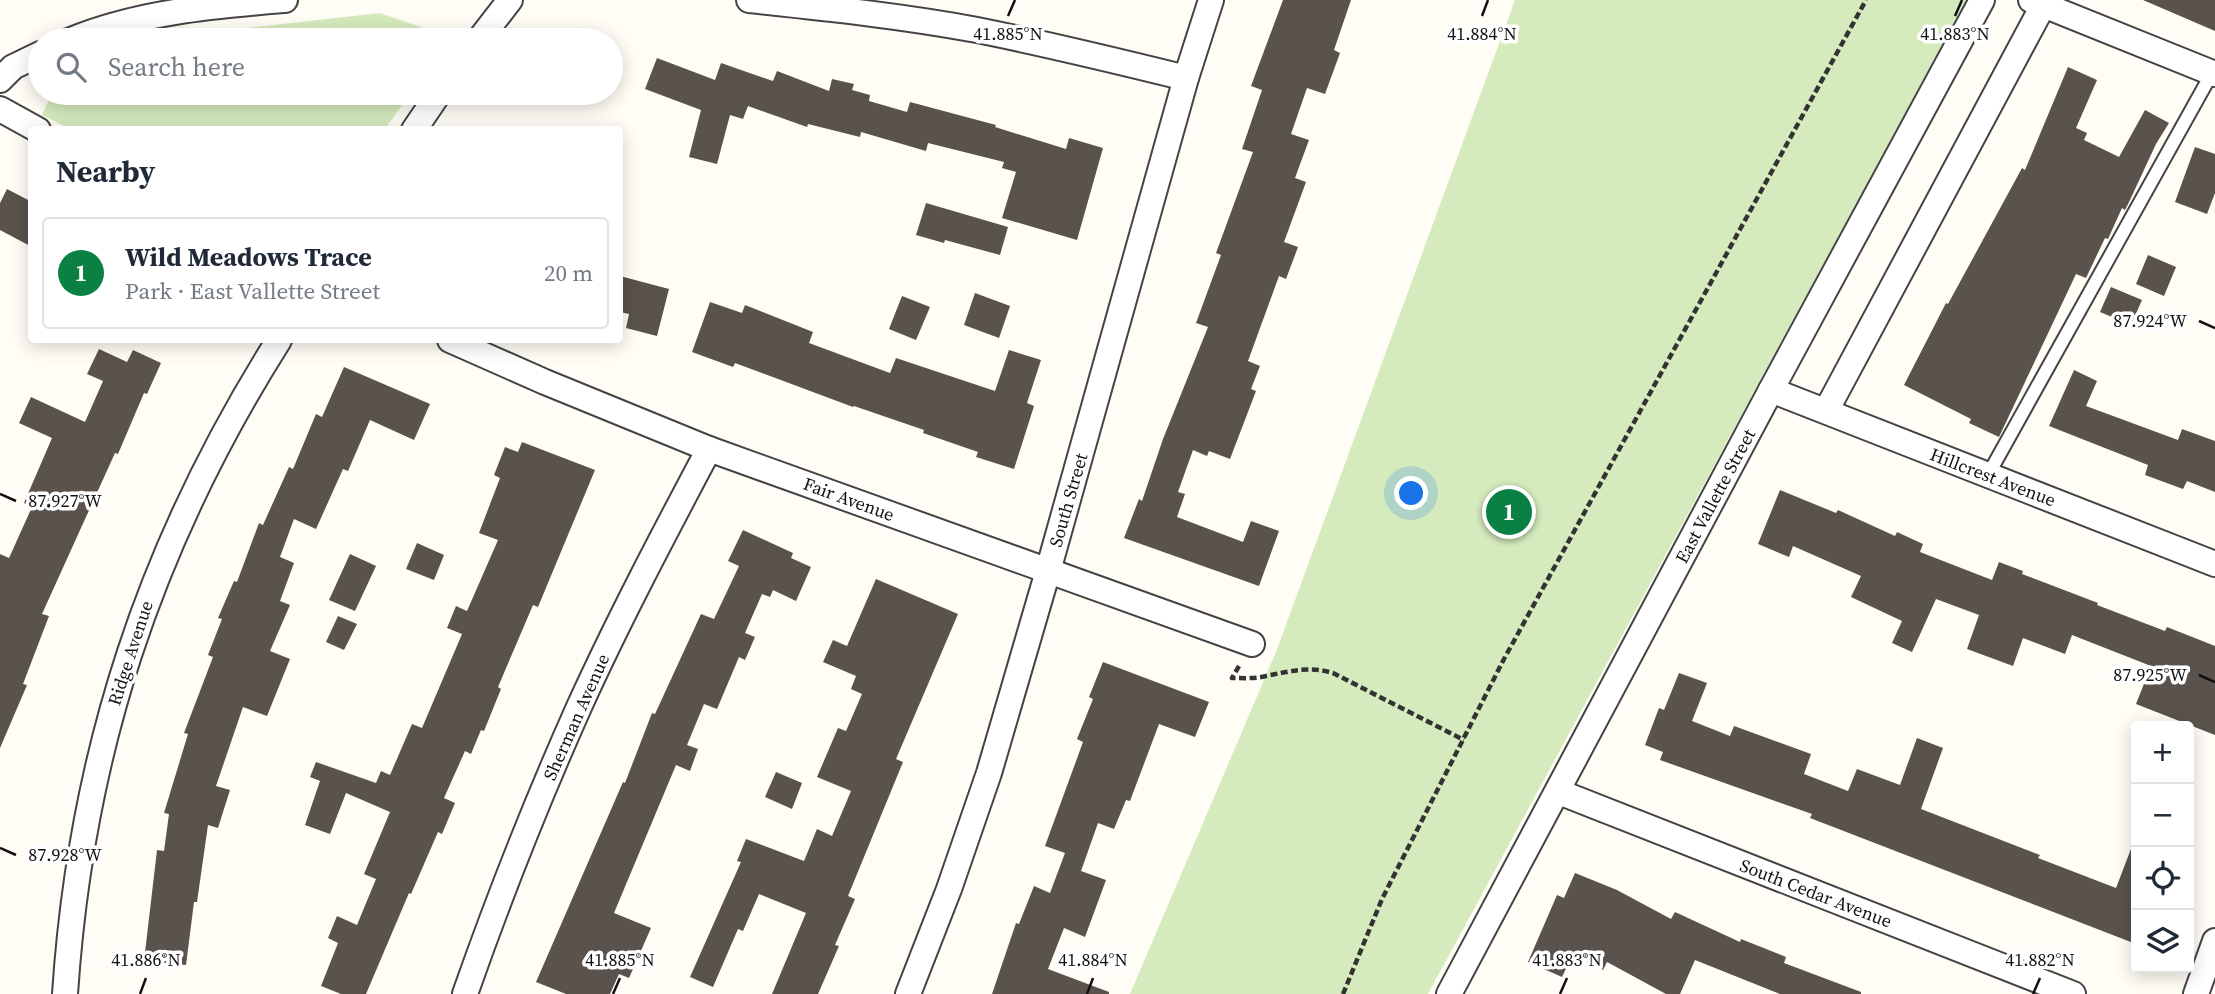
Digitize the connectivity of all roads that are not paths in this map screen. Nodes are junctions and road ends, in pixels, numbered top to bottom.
1 (285, 0) edge
2 (510, 0) edge
3 (749, 0) edge
4 (1211, 0) edge
5 (1982, 0) edge
6 (2040, 2) edge
7 (111, 28) edge
8 (488, 28) edge
9 (28, 60) edge
10 (2213, 74) edge
11 (1186, 78) junction
12 (0, 80) edge
13 (431, 105) edge
14 (0, 109) edge
15 (31, 126) edge
16 (417, 126) edge
17 (277, 343) edge
18 (457, 343) edge
19 (1771, 390) junction
20 (1826, 411) junction
21 (709, 449) junction
22 (1988, 475) junction
23 (2215, 564) edge
24 (1048, 571) junction
25 (1252, 644) road end
26 (1559, 792) junction
27 (2215, 941) edge
28 (65, 994) edge
29 (464, 994) edge
30 (908, 994) edge
31 (1450, 994) edge
32 (2073, 994) edge
33 (2196, 994) edge

1 - 7 street
2 - 8 street
3 - 11 street
4 - 11 street, South Street
5 - 19 street, East Vallette Street
6 - 10 street
6 - 20 street
9 - 12 street
10 - 22 lane
11 - 24 street, South Street
13 - 16 street
14 - 15 street
17 - 28 street, Ridge Avenue
18 - 21 street, Fair Avenue
19 - 20 street, Hillcrest Avenue
19 - 26 street, East Vallette Street
20 - 22 street, Hillcrest Avenue
21 - 24 street, Fair Avenue
21 - 29 street, Sherman Avenue
22 - 23 street, Hillcrest Avenue
24 - 25 street, Fair Avenue
24 - 30 street, South Street
26 - 31 street, East Vallette Street
26 - 32 street, South Cedar Avenue
27 - 33 street

